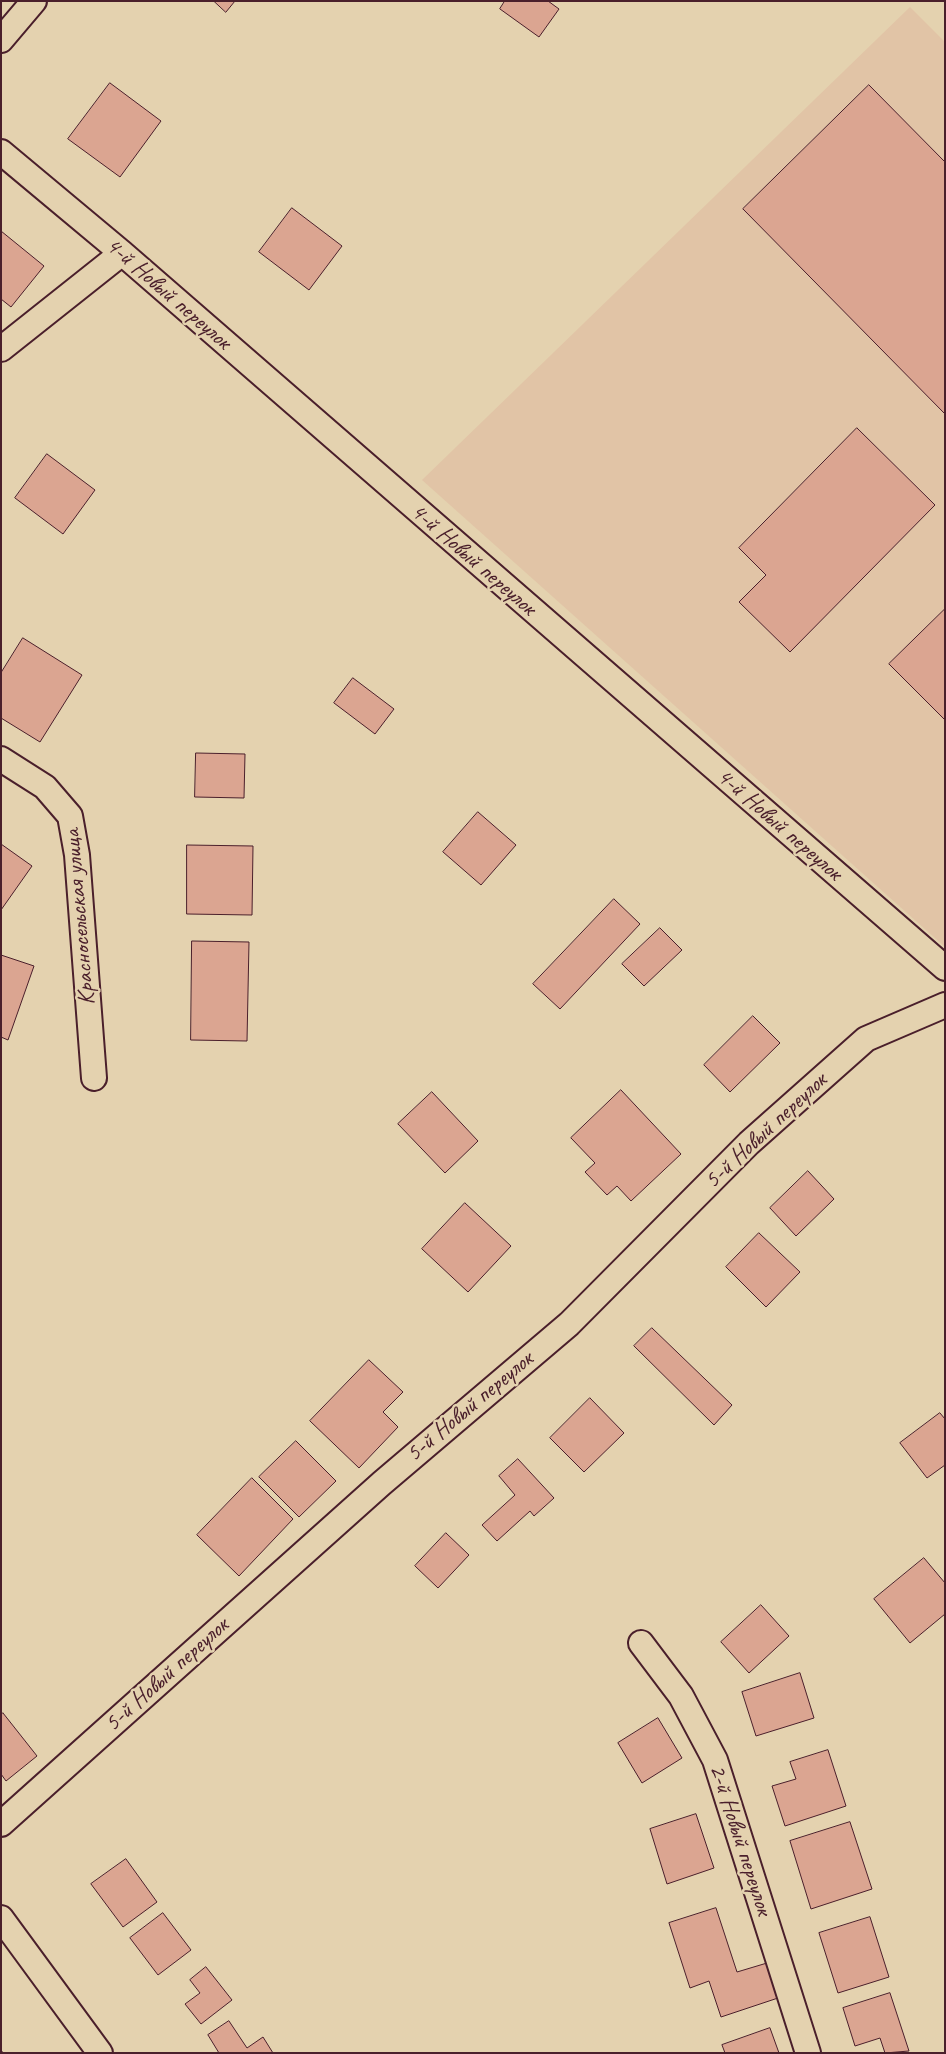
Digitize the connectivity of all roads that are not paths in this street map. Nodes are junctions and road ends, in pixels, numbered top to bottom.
1 (34, 1) edge
2 (1, 40) edge
3 (1, 152) edge
4 (122, 253) junction
5 (1, 349) edge
6 (1, 759) edge
7 (945, 968) edge
8 (945, 1005) edge
9 (94, 1078) dead end
10 (641, 1643) dead end
11 (1, 1824) edge
12 (1, 1918) edge
13 (100, 2053) edge
14 (808, 2053) edge

1 - 2 street
3 - 4 street, 4-й Новый переулок
4 - 5 street
4 - 7 street, 4-й Новый переулок
6 - 9 street, Красносельская улица
8 - 11 street, 5-й Новый переулок
10 - 14 street, 2-й Новый переулок
12 - 13 street

